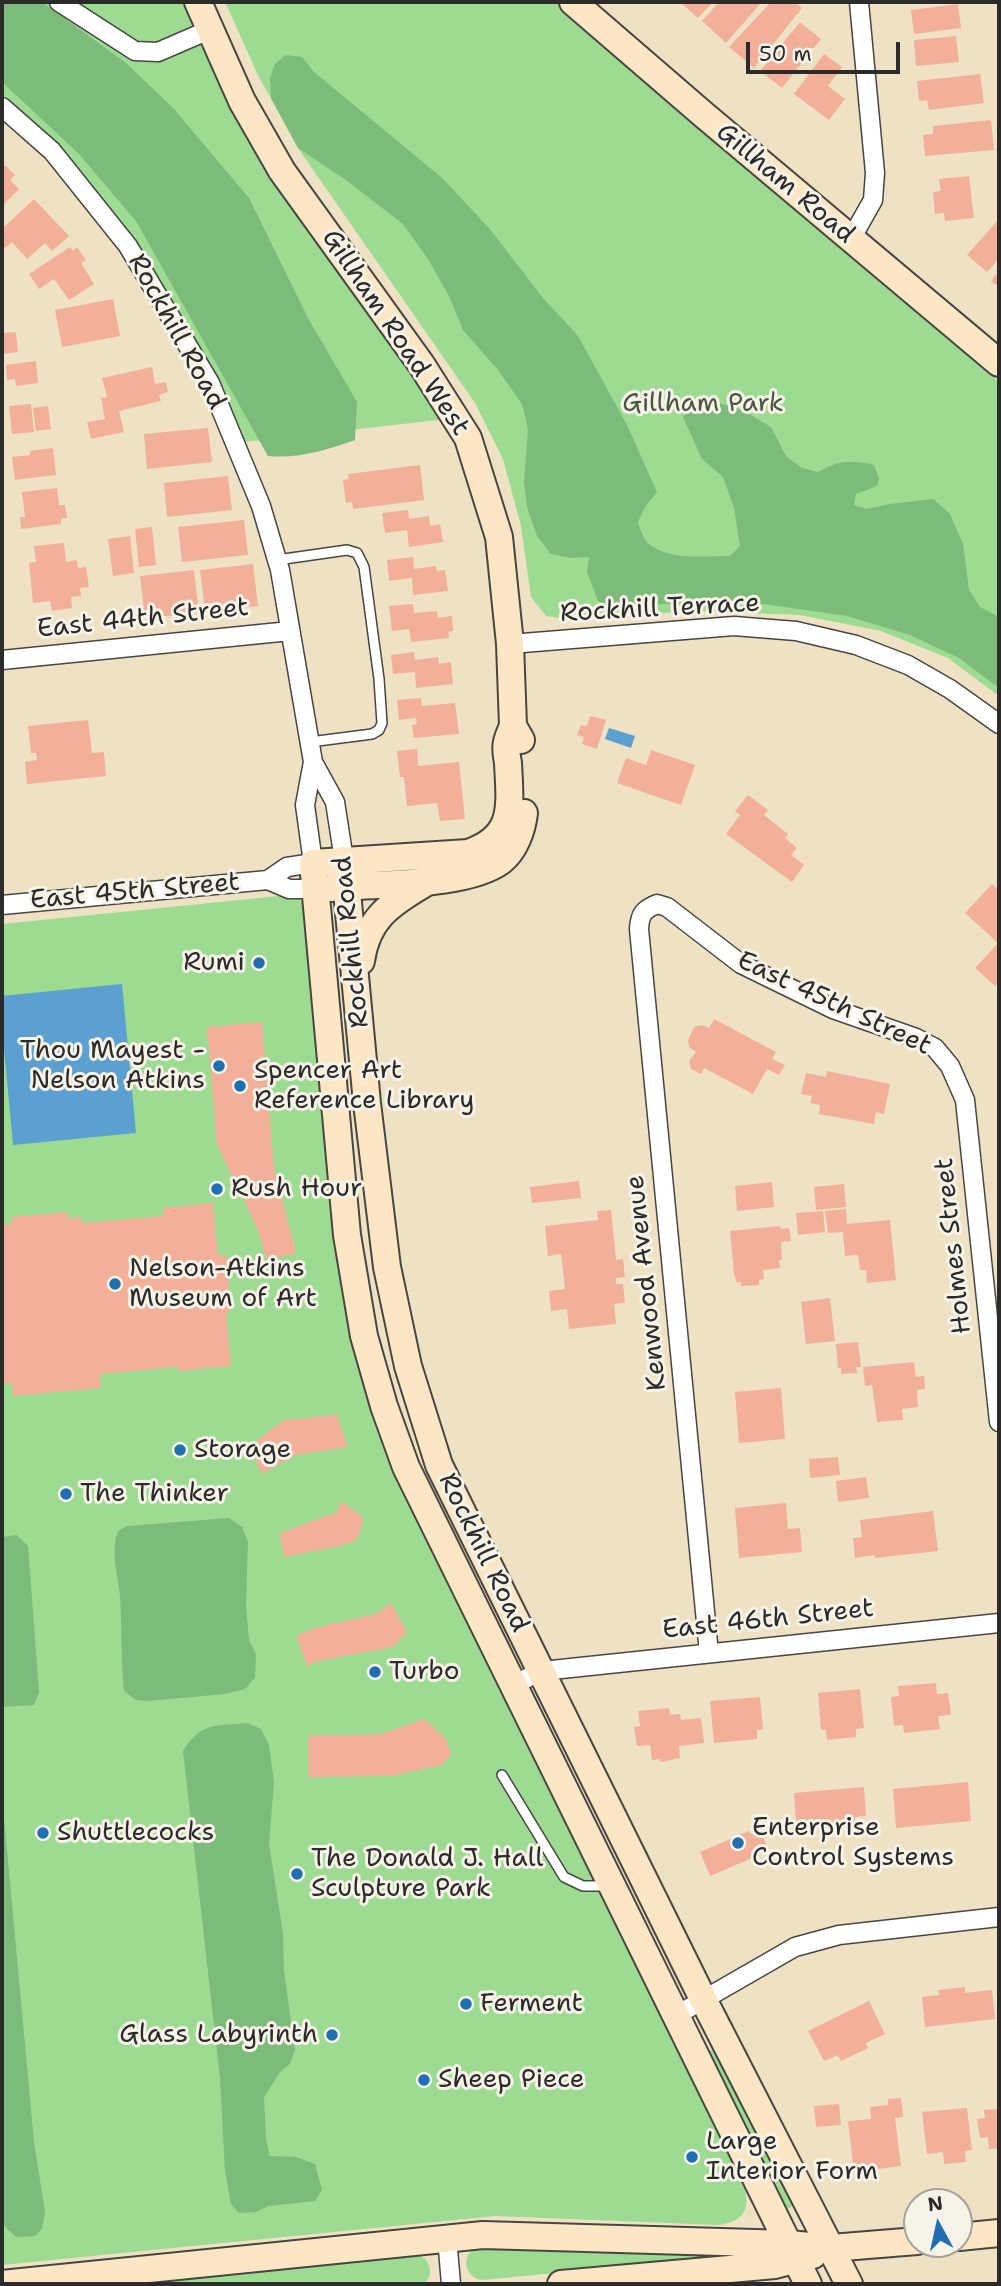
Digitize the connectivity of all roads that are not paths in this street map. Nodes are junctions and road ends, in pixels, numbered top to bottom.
1 (59, 2) edge
2 (198, 2) edge
3 (573, 2) edge
4 (859, 2) edge
5 (209, 30) junction
6 (2, 107) edge
7 (851, 239) junction
8 (999, 363) edge
9 (277, 560) junction
10 (290, 631) junction
11 (510, 644) junction
12 (2, 660) edge
13 (999, 724) edge
14 (513, 726) junction
15 (310, 743) junction
16 (313, 762) junction
17 (344, 860) junction
18 (313, 863) junction
19 (268, 880) junction
20 (431, 880) junction
21 (347, 886) junction
22 (316, 889) junction
23 (2, 905) edge
24 (645, 909) joint
25 (357, 984) junction
26 (950, 1066) joint
27 (994, 1315) edge
28 (999, 1422) edge
29 (999, 1623) edge
30 (709, 1653) junction
31 (542, 1671) junction
32 (512, 1685) junction
33 (502, 1774) dead end
34 (611, 1886) junction
35 (999, 1917) edge
36 (703, 1999) junction
37 (675, 2016) junction
38 (999, 2233) edge
39 (973, 2236) edge
40 (447, 2238) junction
41 (903, 2242) edge
42 (831, 2248) junction
43 (792, 2252) junction
44 (2, 2284) edge
45 (452, 2284) edge
46 (561, 2284) edge
47 (808, 2284) edge
48 (849, 2284) edge

1 - 5 street
2 - 5 main road, Gillham Road West
3 - 7 main road, Gillham Road
4 - 7 street
5 - 11 main road, Gillham Road West
6 - 9 street, Rockhill Road
7 - 8 main road, Gillham Road
9 - 10 street, Rockhill Road
9 - 15 lane
10 - 12 street, East 44th Street
10 - 15 street, Rockhill Road
11 - 13 street, Rockhill Terrace
11 - 14 main road, Gillham Road West
14 - 17 main road, East 45th Street
14 - 20 main road, Gillham Road West
15 - 16 street, Rockhill Road
16 - 17 street, Rockhill Road
16 - 18 street, Rockhill Road
17 - 18 main road, East 45th Street
17 - 21 main road, Rockhill Road
18 - 19 street, East 45th Street
18 - 22 main road, Rockhill Road
19 - 22 street, East 45th Street
19 - 23 street, East 45th Street
20 - 21 main road, East 45th Street
20 - 25 main road
21 - 22 main road, East 45th Street
21 - 25 main road, Rockhill Road
22 - 32 main road, Rockhill Road
24 - 26 street, East 45th Street
24 - 30 street, Kenwood Avenue
25 - 31 main road, Rockhill Road
26 - 27 street, Holmes Street
27 - 28 street, Holmes Street
29 - 30 street, East 46th Street
30 - 31 street, East 46th Street
31 - 32 street, East 46th Street
31 - 36 main road, Rockhill Road
32 - 34 main road, Rockhill Road
33 - 34 lane
34 - 37 main road, Rockhill Road
35 - 36 street
36 - 37 street
36 - 42 main road, Rockhill Road
37 - 43 main road, Rockhill Road
38 - 39 main road
40 - 43 main road
40 - 44 main road
40 - 45 street
41 - 42 main road
42 - 43 main road
42 - 48 main road, Rockhill Road
43 - 46 main road
43 - 47 main road, Rockhill Road

